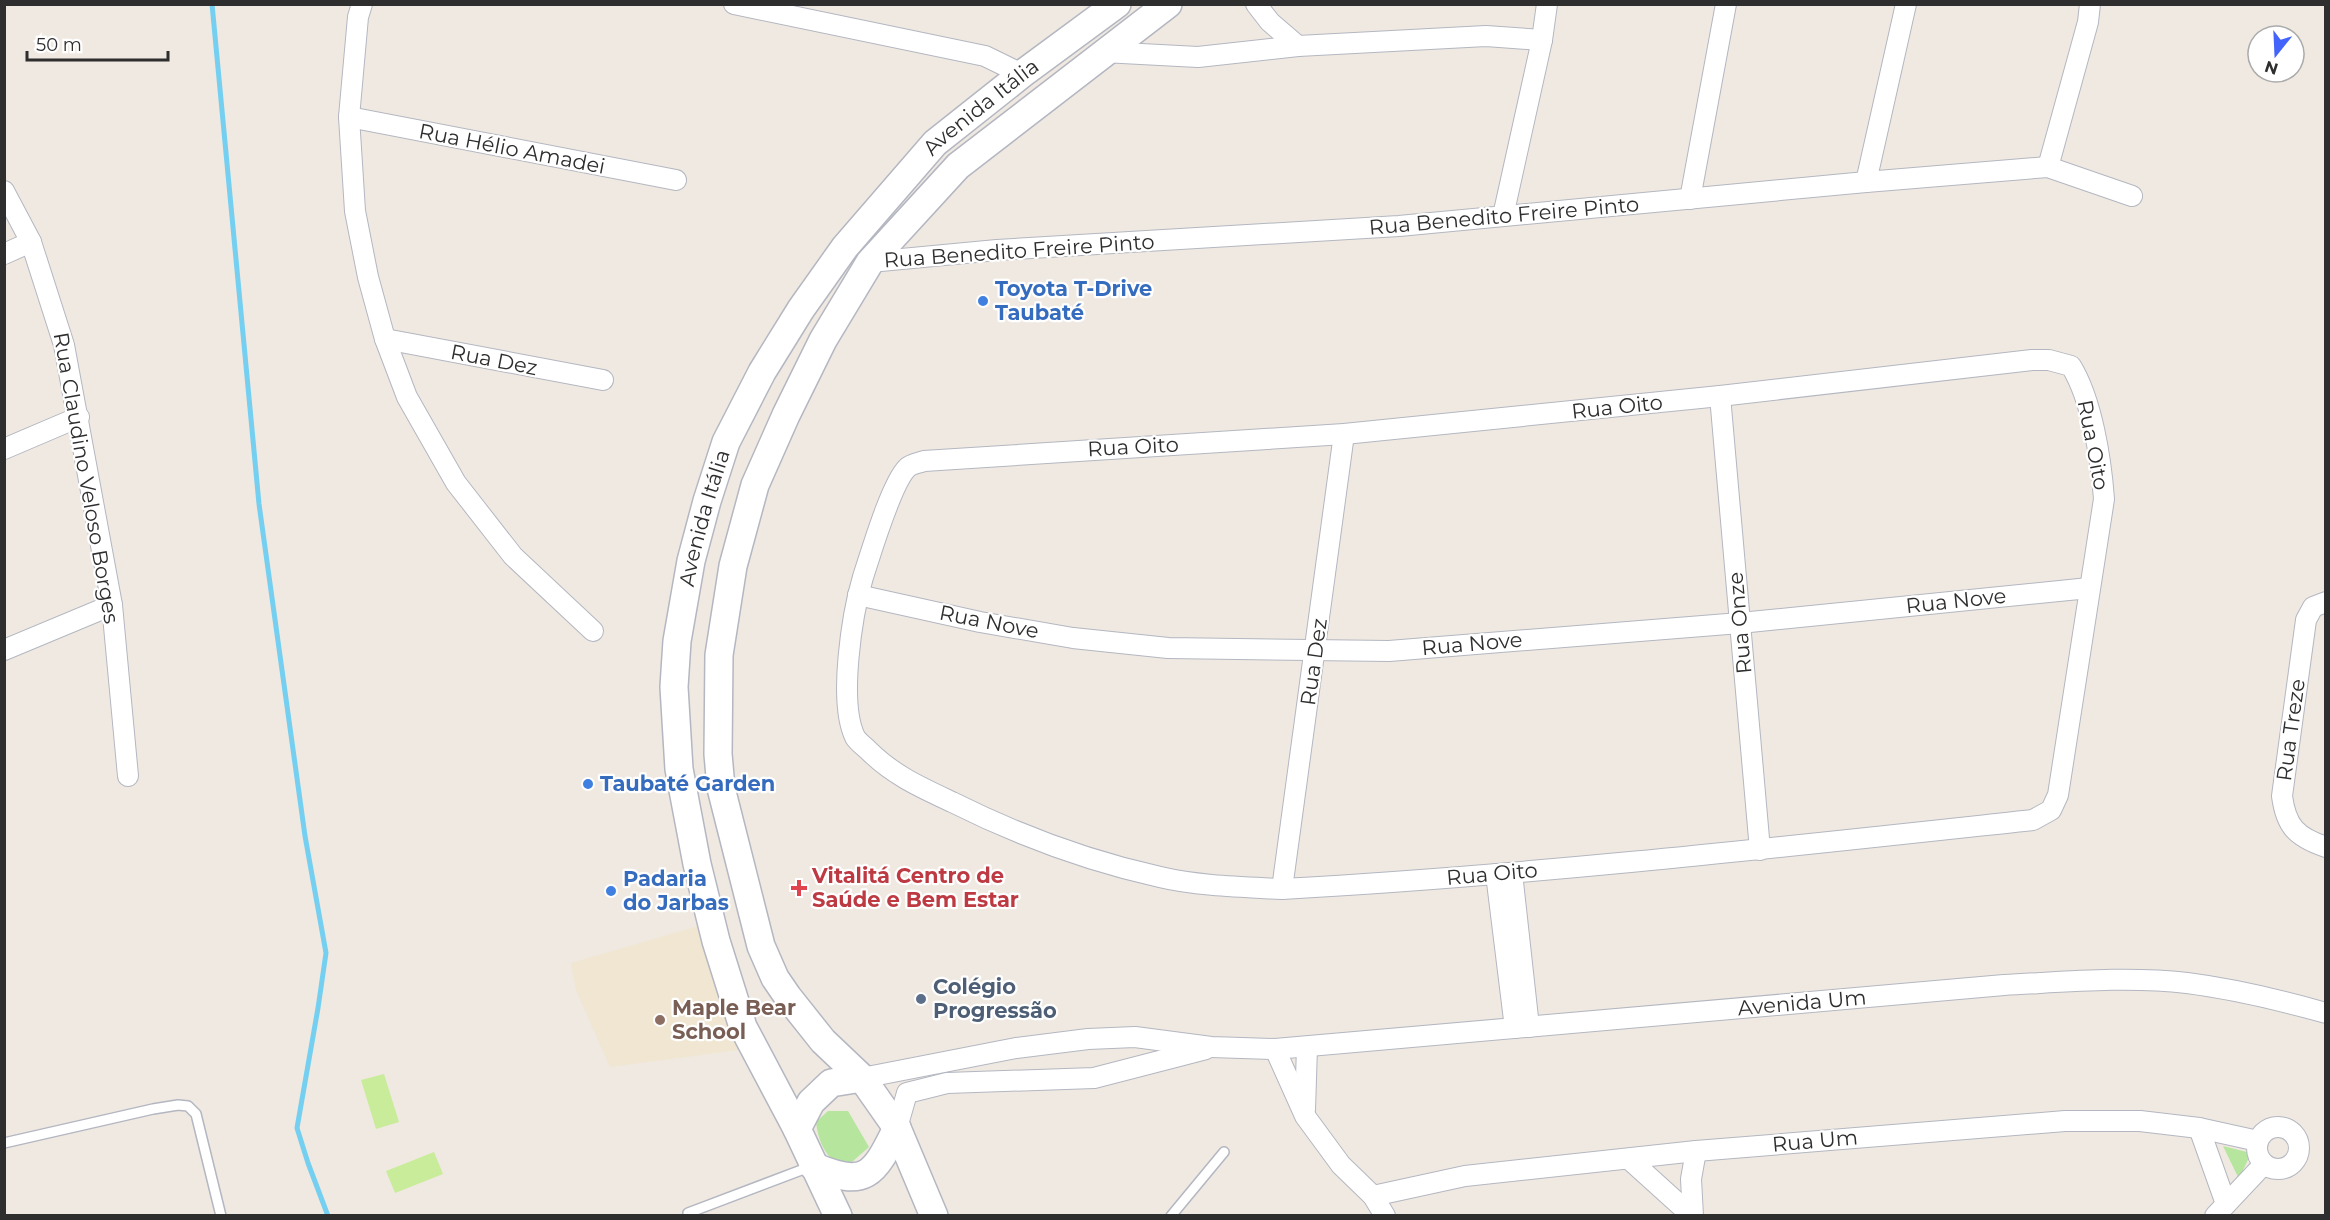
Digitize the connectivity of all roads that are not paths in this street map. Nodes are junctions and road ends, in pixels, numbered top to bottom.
1 (362, 4) edge
2 (734, 4) edge
3 (1099, 4) edge
4 (1117, 4) edge
5 (1168, 4) edge
6 (1256, 4) edge
7 (1547, 4) edge
8 (1726, 4) edge
9 (1906, 4) edge
10 (2090, 4) edge
11 (1542, 40) junction
12 (1298, 46) junction
13 (1104, 52) junction
14 (1022, 74) junction
15 (349, 117) junction
16 (2049, 167) junction
17 (676, 180) dead end
18 (1866, 182) junction
19 (4, 191) edge
20 (2132, 196) dead end
21 (1690, 199) junction
22 (1503, 216) junction
23 (32, 242) junction
24 (4, 254) edge
25 (870, 262) junction
26 (385, 339) junction
27 (603, 380) dead end
28 (1720, 396) junction
29 (79, 417) junction
30 (1344, 434) junction
31 (4, 449) edge
32 (2090, 588) junction
33 (858, 595) junction
34 (2325, 603) edge
35 (112, 605) junction
36 (1740, 623) junction
37 (593, 631) dead end
38 (4, 650) edge
39 (1316, 651) junction
40 (128, 776) dead end
41 (2325, 847) edge
42 (1760, 850) junction
43 (1504, 873) junction
44 (1282, 889) junction
45 (2325, 1013) edge
46 (1522, 1028) junction
47 (1211, 1047) junction
48 (1307, 1047) junction
49 (1275, 1049) junction
50 (862, 1078) junction
51 (1305, 1116) junction
52 (897, 1128) junction
53 (2199, 1128) junction
54 (797, 1129) junction
55 (2258, 1141) junction
56 (4, 1143) edge
57 (1696, 1150) junction
58 (1224, 1152) dead end
59 (1629, 1159) junction
60 (2264, 1164) junction
61 (813, 1166) junction
62 (1373, 1196) junction
63 (2221, 1210) edge
64 (688, 1213) dead end
65 (220, 1215) edge
66 (838, 1215) edge
67 (934, 1215) edge
68 (1171, 1215) edge
69 (1385, 1215) edge
70 (1693, 1215) edge

1 - 15 street
2 - 14 street
3 - 14 street
4 - 14 main road, Avenida Itália
5 - 13 main road, Avenida Itália
6 - 12 street
7 - 11 street
8 - 21 street
9 - 18 street
10 - 16 street
11 - 12 street
11 - 22 street
12 - 13 street
13 - 25 main road, Avenida Itália
14 - 54 main road, Avenida Itália
15 - 17 street, Rua Hélio Amadei
15 - 26 street
16 - 18 street, Rua Benedito Freire Pinto
16 - 20 street, Rua Benedito Freire Pinto
18 - 21 street, Rua Benedito Freire Pinto
19 - 23 street, Rua Claudino Veloso Borges
21 - 22 street, Rua Benedito Freire Pinto
22 - 25 street, Rua Benedito Freire Pinto
23 - 24 street
23 - 29 street, Rua Claudino Veloso Borges
25 - 50 main road, Avenida Itália
26 - 27 street, Rua Dez
26 - 37 street
28 - 30 street, Rua Oito
28 - 32 street, Rua Oito
28 - 36 street, Rua Onze
29 - 31 street
29 - 35 street, Rua Claudino Veloso Borges
30 - 33 street, Rua Oito
30 - 39 street, Rua Dez
32 - 36 street, Rua Nove
32 - 42 street, Rua Oito
33 - 39 street, Rua Nove
33 - 44 street, Rua Oito
34 - 41 street, Rua Treze
35 - 38 street
35 - 40 street, Rua Claudino Veloso Borges
36 - 39 street, Rua Nove
36 - 42 street, Rua Onze
39 - 44 street, Rua Dez
42 - 43 street, Rua Oito
43 - 44 street, Rua Oito
43 - 46 street
45 - 46 street, Avenida Um
46 - 48 street, Avenida Um
47 - 49 street, Avenida Um
47 - 50 street
47 - 52 street
48 - 49 street, Avenida Um
48 - 51 street
49 - 51 street
50 - 52 main road
50 - 54 main road
51 - 62 street
52 - 61 main road
52 - 67 main road
53 - 55 street, Rua Um
53 - 57 street, Rua Um
53 - 63 street
54 - 61 main road, Avenida Itália
55 - 60 street
55 - 60 street
56 - 65 lane
57 - 59 street, Rua Um
57 - 70 street
58 - 68 lane
59 - 62 street, Rua Um
59 - 70 street
60 - 63 street
61 - 64 lane
61 - 66 main road, Avenida Itália
62 - 69 street

